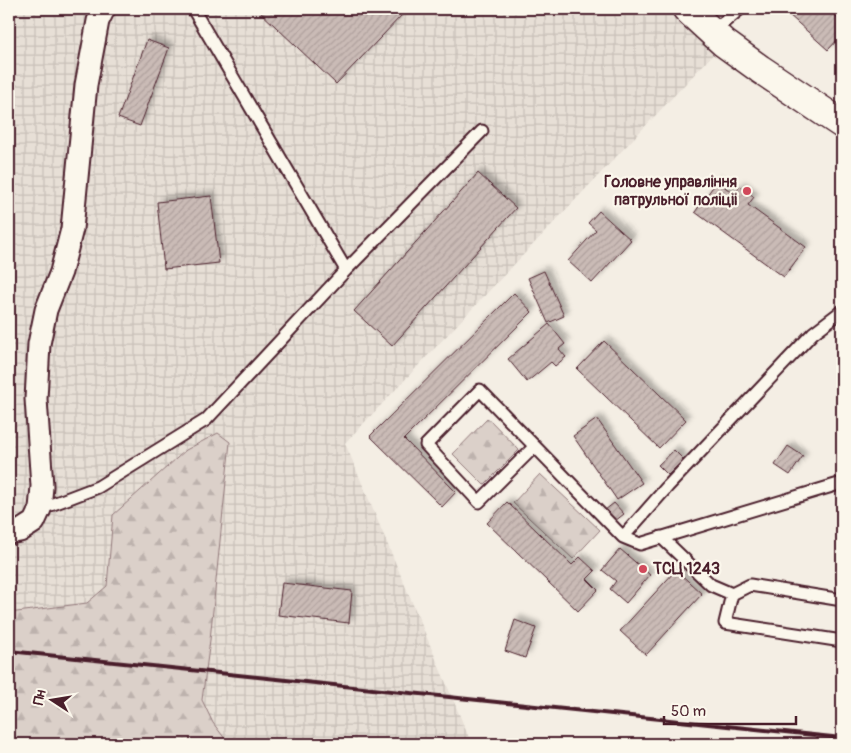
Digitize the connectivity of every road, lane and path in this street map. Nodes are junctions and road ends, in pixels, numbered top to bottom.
1 (104, 9) edge
2 (193, 9) edge
3 (686, 9) edge
4 (740, 9) edge
5 (712, 32) junction
6 (842, 124) edge
7 (482, 131) dead end
8 (346, 270) junction
9 (842, 311) edge
10 (534, 447) junction
11 (842, 483) edge
12 (40, 509) junction
13 (9, 533) edge
14 (623, 537) junction
15 (661, 537) junction
16 (732, 594) junction
17 (842, 600) edge
18 (842, 641) edge

1 - 12 street
2 - 8 lane
3 - 5 main road
4 - 5 lane
5 - 6 main road
7 - 8 lane
8 - 12 lane
9 - 14 lane
10 - 10 lane
10 - 14 lane
11 - 15 lane
12 - 13 street
14 - 15 lane
15 - 16 lane
16 - 17 lane
16 - 18 lane

